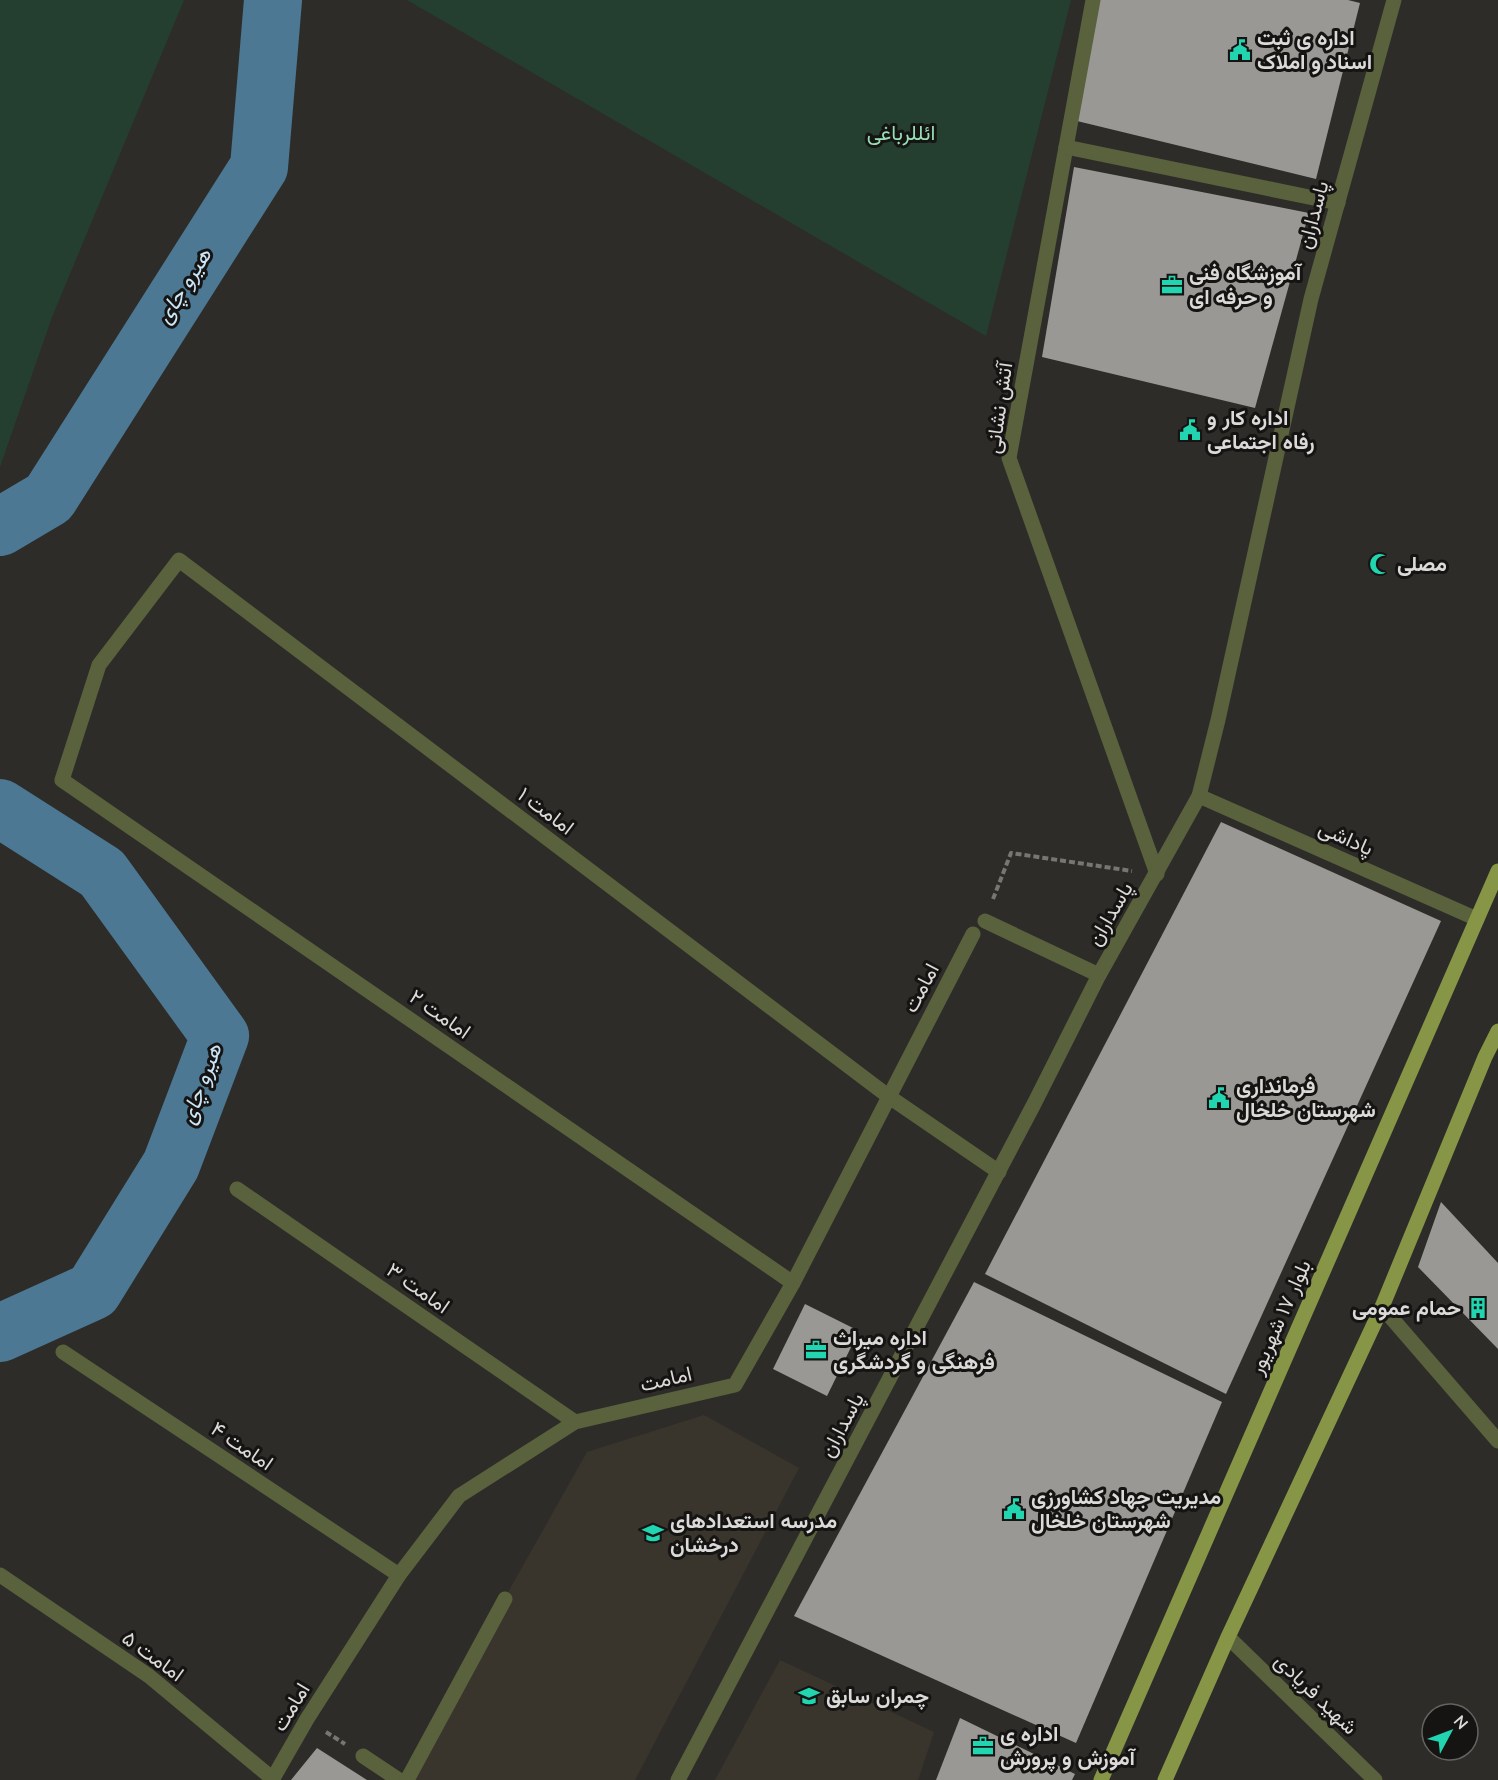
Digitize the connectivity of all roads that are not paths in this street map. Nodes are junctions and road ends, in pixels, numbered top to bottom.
1 (1093, 0) edge
2 (1394, 0) edge
3 (1066, 147) junction
4 (1338, 203) junction
5 (179, 560) joint
6 (1198, 796) junction
7 (1498, 871) edge
8 (1157, 874) junction
9 (1498, 891) edge
10 (1480, 913) junction
11 (984, 921) road end
12 (973, 934) dead end
13 (1099, 975) junction
14 (1498, 1031) edge
15 (888, 1096) junction
16 (999, 1172) junction
17 (237, 1189) dead end
18 (794, 1283) junction
19 (1382, 1307) junction
20 (63, 1352) dead end
21 (575, 1422) junction
22 (1498, 1441) edge
23 (0, 1575) edge
24 (399, 1575) junction
25 (505, 1599) dead end
26 (1228, 1637) junction
27 (363, 1756) road end
28 (273, 1780) edge
29 (399, 1780) edge
30 (407, 1780) edge
31 (678, 1780) edge
32 (1101, 1780) edge
33 (1166, 1780) edge
34 (1375, 1780) edge

1 - 3 street, آتش نشانی
2 - 4 street, پاسداران
3 - 4 street
3 - 8 street, آتش نشانی
4 - 6 street, پاسداران
5 - 15 street, امامت ۱
5 - 18 street, امامت ۲
6 - 8 street, پاسداران
6 - 10 street, پاداشی
7 - 10 main road, بلوار ١٧ شهریور
8 - 13 street, پاسداران
9 - 10 main road
10 - 32 main road, بلوار ١٧ شهریور
11 - 13 street
12 - 15 street, امامت
13 - 16 street, پاسداران
14 - 19 main road
15 - 16 street, امامت ۱
15 - 18 street, امامت
16 - 31 street, پاسداران
17 - 21 street, امامت ۳
18 - 21 street, امامت
19 - 22 street
19 - 26 main road
20 - 24 street, امامت ۴
21 - 24 street, امامت
23 - 28 street, امامت ۵
24 - 28 street, امامت
25 - 30 street
26 - 33 main road
26 - 34 street, شهید فریادی
27 - 29 street

